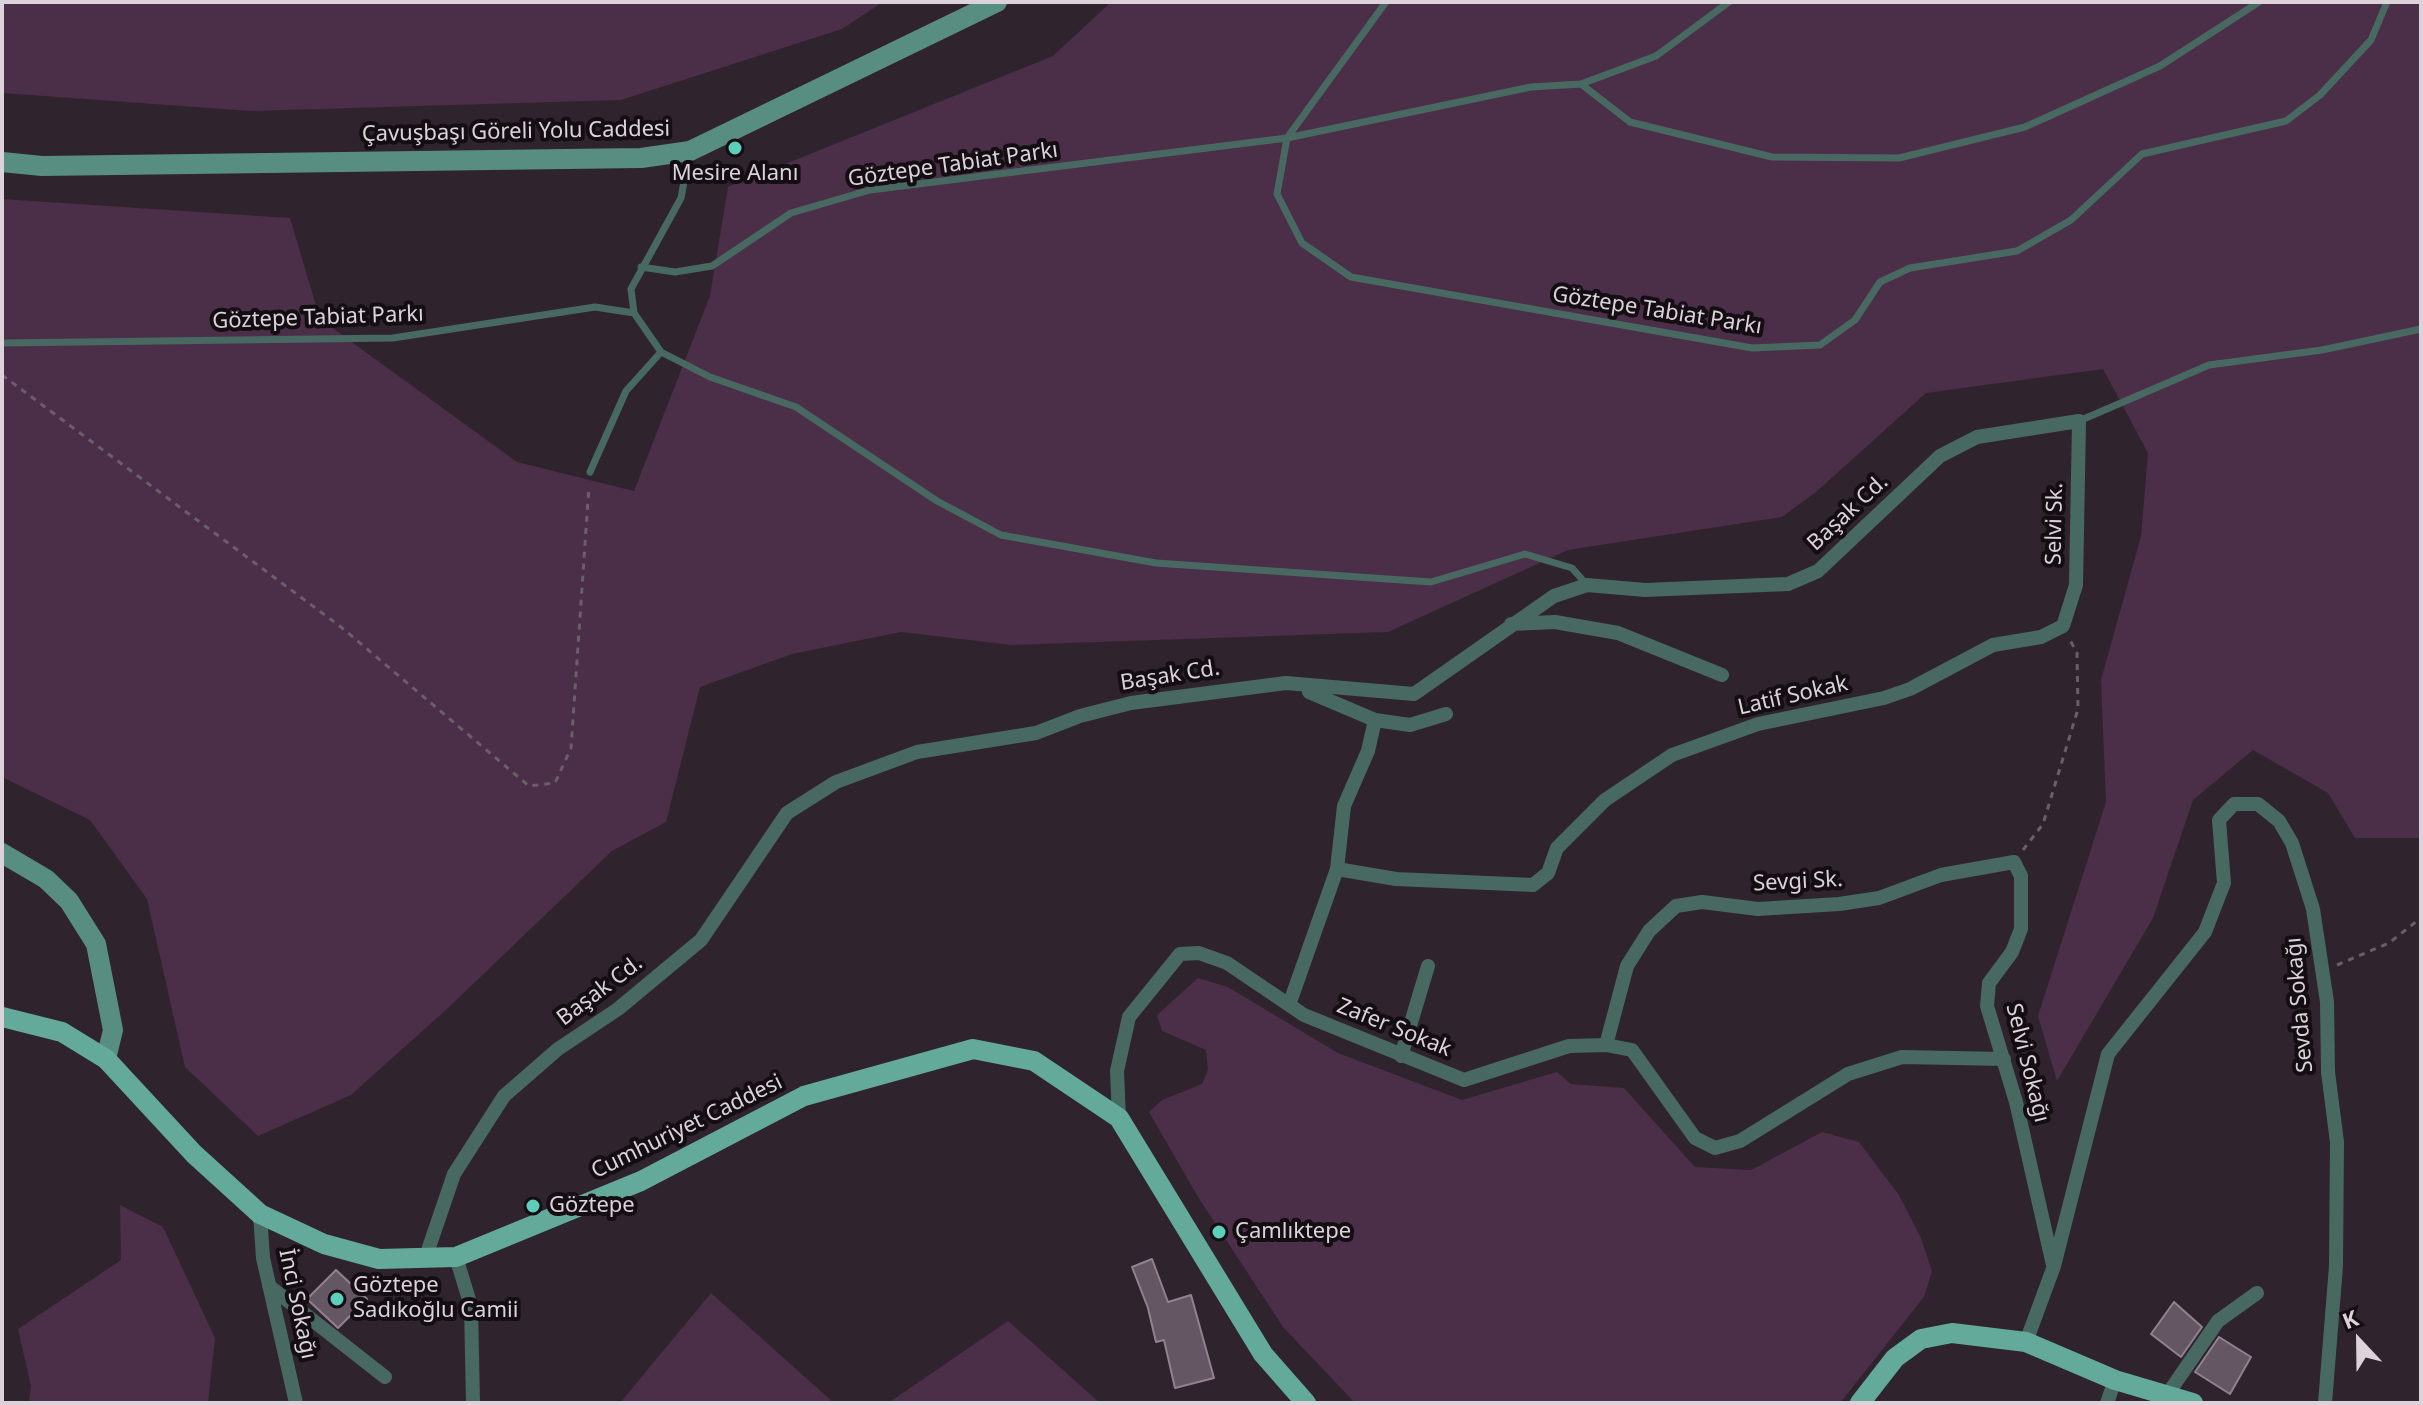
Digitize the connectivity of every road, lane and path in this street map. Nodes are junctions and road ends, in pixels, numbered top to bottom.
1 (997, 2) edge
2 (1386, 2) edge
3 (1729, 2) edge
4 (2259, 2) edge
5 (2387, 2) edge
6 (1581, 84) junction
7 (1287, 138) junction
8 (690, 151) junction
9 (2, 162) edge
10 (641, 267) junction
11 (634, 313) junction
12 (2421, 329) edge
13 (2, 343) edge
14 (661, 352) junction
15 (2, 375) edge
16 (2079, 421) junction
17 (590, 472) joint
18 (1587, 585) junction
19 (1511, 624) junction
20 (2063, 626) junction
21 (1722, 675) dead end
22 (1286, 683) junction
23 (1446, 714) dead end
24 (1375, 720) junction
25 (2, 853) edge
26 (2014, 862) junction
27 (1337, 869) junction
28 (2421, 918) edge
29 (1428, 966) dead end
30 (2322, 972) junction
31 (1289, 1005) junction
32 (2, 1017) edge
33 (1606, 1045) junction
34 (1401, 1056) junction
35 (106, 1059) junction
36 (2004, 1059) junction
37 (1119, 1118) junction
38 (260, 1214) junction
39 (456, 1257) junction
40 (425, 1259) junction
41 (2054, 1266) junction
42 (269, 1286) junction
43 (2257, 1293) dead end
44 (2026, 1342) junction
45 (385, 1377) dead end
46 (2115, 1380) junction
47 (2167, 1395) junction
48 (296, 1403) edge
49 (473, 1403) edge
50 (1306, 1403) edge
51 (1860, 1403) edge
52 (2107, 1403) edge
53 (2193, 1403) edge
54 (2325, 1403) edge

1 - 8 main road, Çavuşbaşı Göreli Yolu Caddesi
2 - 7 lane, Göztepe Tabiat Parkı
3 - 6 lane, Göztepe Tabiat Parkı
4 - 6 lane
5 - 7 lane, Göztepe Tabiat Parkı
6 - 7 lane, Göztepe Tabiat Parkı
7 - 10 lane, Göztepe Tabiat Parkı
8 - 9 main road, Çavuşbaşı Göreli Yolu Caddesi
8 - 10 lane
10 - 11 lane
11 - 13 lane, Göztepe Tabiat Parkı
11 - 14 lane
12 - 16 lane
14 - 17 lane
14 - 18 lane
15 - 17 path
16 - 18 street, Başak Cd.
16 - 20 street, Selvi Sk.
18 - 19 street, Başak Cd.
19 - 21 street
19 - 22 street, Başak Cd.
20 - 26 path
20 - 27 street, Latif Sokak
22 - 24 street
22 - 40 street, Başak Cd.
23 - 24 street
24 - 27 street
25 - 35 main road
26 - 33 street, Sevgi Sk.
26 - 36 street, Selvi Sokağı
27 - 31 street
28 - 30 path
29 - 34 street
30 - 41 street, Sevda Sokağı
30 - 54 street, Sevda Sokağı
31 - 34 street, Zafer Sokak
31 - 37 street, Zafer Sokak
32 - 35 main road, Cumhuriyet Caddesi
33 - 34 street, Zafer Sokak
33 - 36 street, Zafer Sokak
35 - 38 main road, Cumhuriyet Caddesi
36 - 41 street, Selvi Sokağı
37 - 39 main road, Cumhuriyet Caddesi
37 - 50 main road, Cumhuriyet Caddesi
38 - 40 main road, Cumhuriyet Caddesi
38 - 42 street, İnci Sokağı
39 - 40 main road, Cumhuriyet Caddesi
39 - 49 street
41 - 44 street, Sevda Sokağı
42 - 45 street
42 - 48 street, İnci Sokağı
43 - 47 street
44 - 46 main road
44 - 51 main road
46 - 47 main road
46 - 52 street
47 - 53 main road

